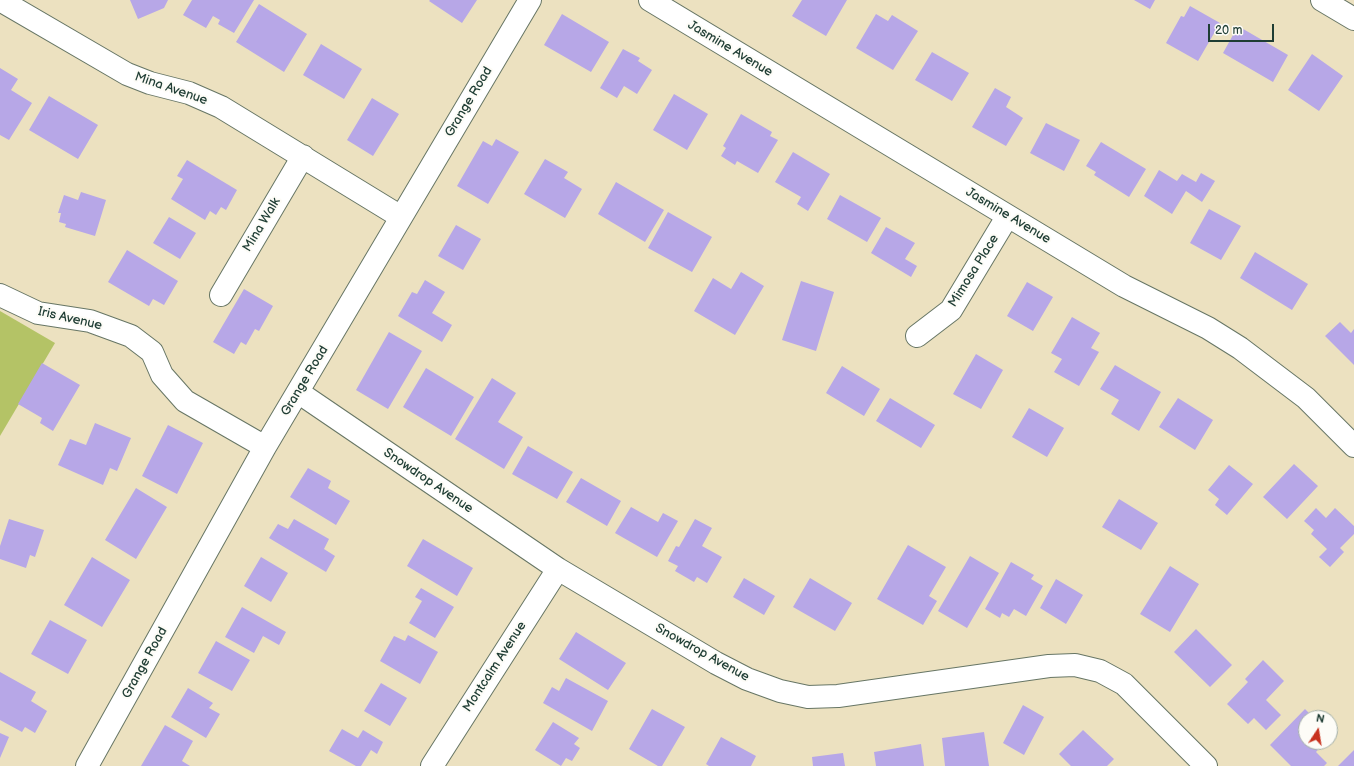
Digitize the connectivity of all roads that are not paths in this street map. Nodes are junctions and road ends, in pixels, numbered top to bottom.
1 (0, 0) edge
2 (530, 0) edge
3 (650, 0) edge
4 (1322, 0) edge
5 (1354, 19) edge
6 (303, 156) junction
7 (401, 217) junction
8 (1007, 217) junction
9 (0, 295) edge
10 (221, 295) dead end
11 (916, 336) dead end
12 (298, 392) junction
13 (265, 446) junction
14 (1354, 446) edge
15 (558, 569) junction
16 (87, 766) edge
17 (432, 766) edge
18 (1206, 766) edge

1 - 6 street, Mina Avenue
2 - 7 street, Grange Road
3 - 8 street, Jasmine Avenue
4 - 5 street
6 - 7 street, Mina Avenue
6 - 10 street, Mina Walk
7 - 12 street, Grange Road
8 - 11 street, Mimosa Place
8 - 14 street, Jasmine Avenue
9 - 13 street, Iris Avenue
12 - 13 street, Grange Road
12 - 15 street, Snowdrop Avenue
13 - 16 street, Grange Road
15 - 17 street, Montcalm Avenue
15 - 18 street, Snowdrop Avenue

